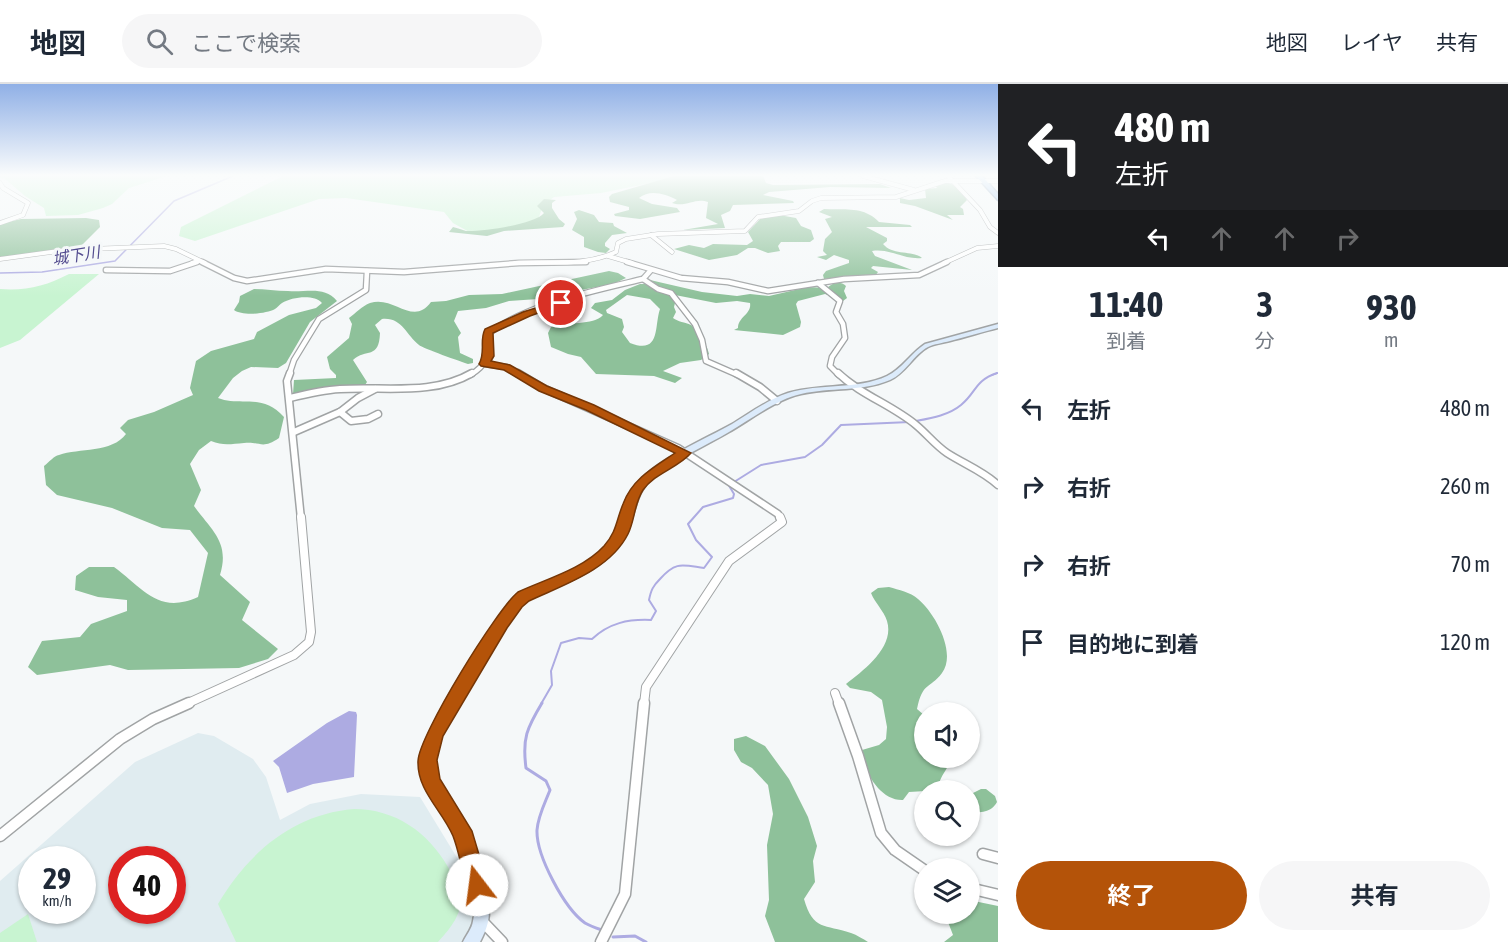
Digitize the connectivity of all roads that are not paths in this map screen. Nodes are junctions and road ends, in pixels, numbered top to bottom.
1 (20, 216) edge
2 (765, 216) edge
3 (984, 216) edge
4 (0, 223) edge
5 (998, 233) edge
6 (651, 235) junction
7 (998, 246) edge
8 (672, 252) dead end
9 (608, 256) junction
10 (0, 259) edge
11 (199, 261) junction
12 (106, 270) dead end
13 (651, 270) junction
14 (367, 271) junction
15 (643, 279) junction
16 (818, 283) junction
17 (998, 326) edge
18 (484, 364) junction
19 (850, 385) junction
20 (375, 389) junction
21 (290, 398) junction
22 (777, 401) junction
23 (340, 412) junction
24 (378, 414) dead end
25 (294, 432) junction
26 (685, 453) junction
27 (998, 485) edge
28 (835, 693) dead end
29 (0, 836) edge
30 (983, 854) dead end
31 (998, 858) edge
32 (914, 863) edge
33 (980, 891) edge
34 (998, 895) edge
35 (481, 920) junction
36 (471, 942) edge
37 (502, 942) edge
38 (601, 942) edge

1 - 4 street
2 - 6 street
3 - 5 street
6 - 8 street
6 - 9 street
7 - 16 street
9 - 13 street
9 - 14 street
10 - 11 street
11 - 12 street
11 - 14 street
13 - 15 street
13 - 16 street
14 - 21 street
15 - 18 street
15 - 22 street
16 - 19 street
17 - 19 street
18 - 20 street
18 - 26 street
19 - 22 street
19 - 27 street
20 - 21 street
20 - 23 street
21 - 25 street
22 - 26 street
23 - 24 street
23 - 25 street
25 - 29 street
26 - 35 street
26 - 38 street
28 - 32 street
30 - 31 street
33 - 34 street
35 - 36 street
35 - 37 street

